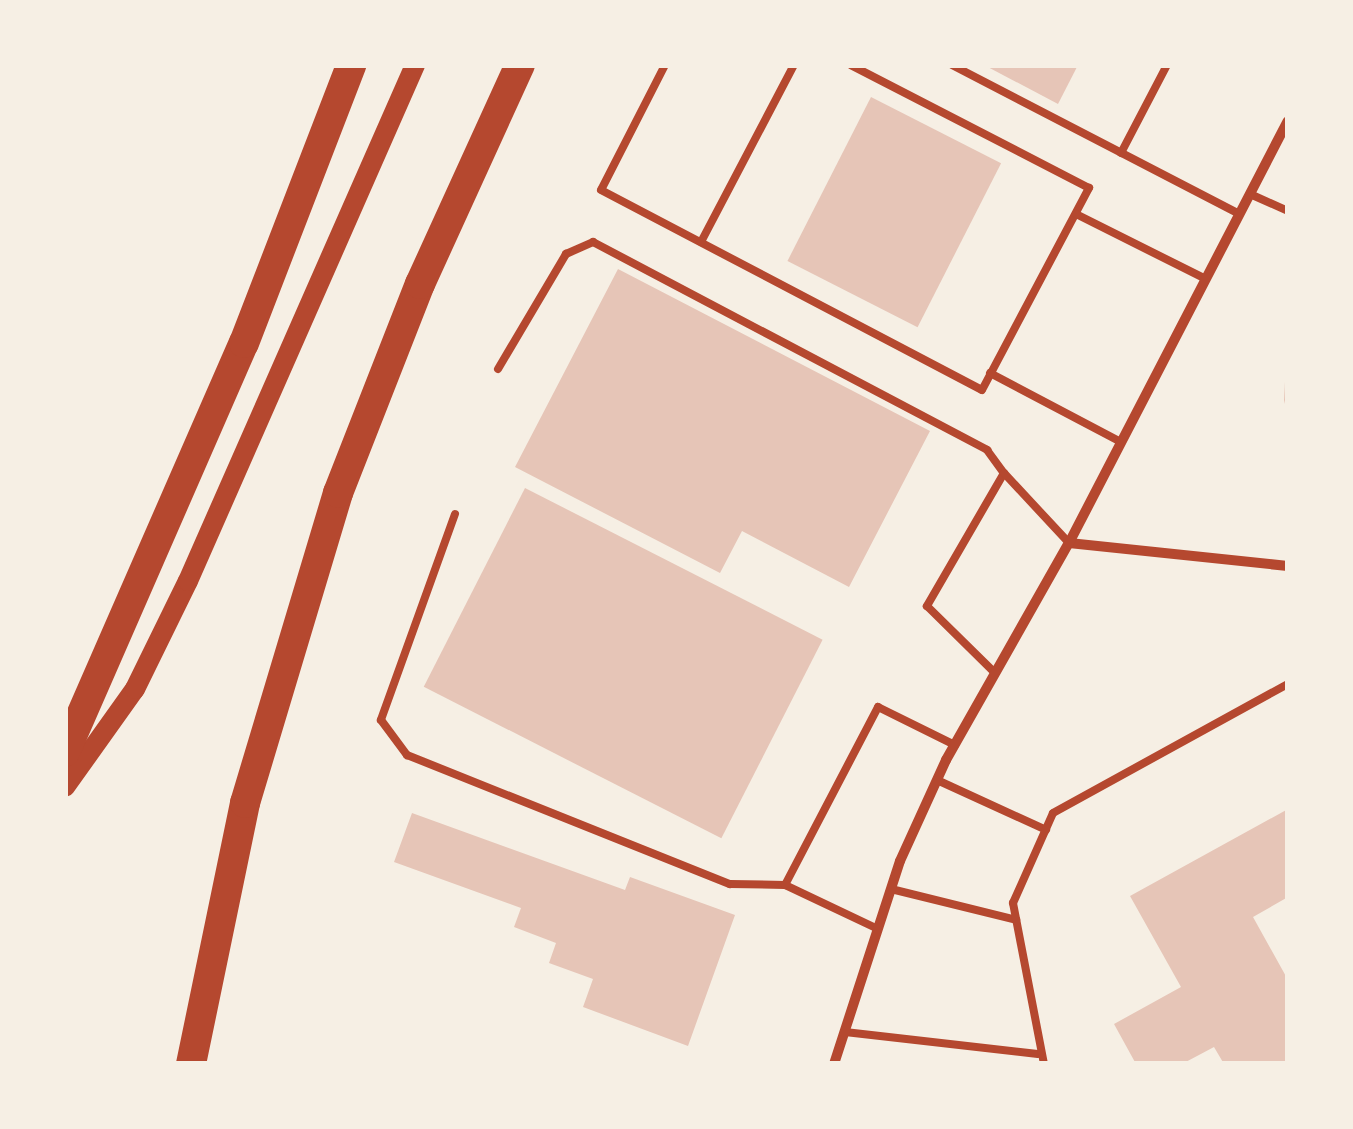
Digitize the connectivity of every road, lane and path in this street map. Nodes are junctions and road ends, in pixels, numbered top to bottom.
1 (351, 65) edge
2 (415, 65) edge
3 (520, 65) edge
4 (665, 65) edge
5 (794, 65) edge
6 (851, 65) edge
7 (952, 65) edge
8 (1166, 65) edge
9 (1288, 122) edge
10 (1121, 153) junction
11 (1250, 194) junction
12 (1288, 211) edge
13 (1076, 214) junction
14 (1240, 214) junction
15 (701, 242) junction
16 (1206, 279) junction
17 (498, 369) dead end
18 (990, 373) junction
19 (1121, 442) junction
20 (1004, 473) junction
21 (455, 514) dead end
22 (1070, 543) junction
23 (1288, 566) edge
24 (995, 673) junction
25 (1288, 684) edge
26 (955, 746) junction
27 (65, 752) edge
28 (938, 780) junction
29 (65, 787) edge
30 (1046, 830) junction
31 (785, 885) junction
32 (891, 889) junction
33 (1016, 920) junction
34 (878, 929) junction
35 (845, 1032) junction
36 (1038, 1054) junction
37 (190, 1064) edge
38 (834, 1064) edge
39 (1044, 1064) edge

1 - 27 highway
2 - 29 main road
3 - 37 highway
4 - 15 lane
5 - 15 lane
6 - 13 lane
7 - 10 lane
8 - 10 lane
9 - 11 street
10 - 14 lane
11 - 12 lane
11 - 14 street
13 - 16 lane
13 - 18 lane
14 - 16 street
15 - 18 lane
16 - 19 street
17 - 20 lane
18 - 19 lane
19 - 22 street
20 - 22 lane
20 - 24 lane
21 - 31 lane
22 - 23 street
22 - 24 street
24 - 26 street
25 - 30 lane
26 - 28 street
26 - 31 lane
28 - 30 lane
28 - 32 street
30 - 33 lane
31 - 34 lane
32 - 33 lane
32 - 34 street
33 - 36 lane
34 - 35 street
35 - 36 lane
35 - 38 street
36 - 39 lane

